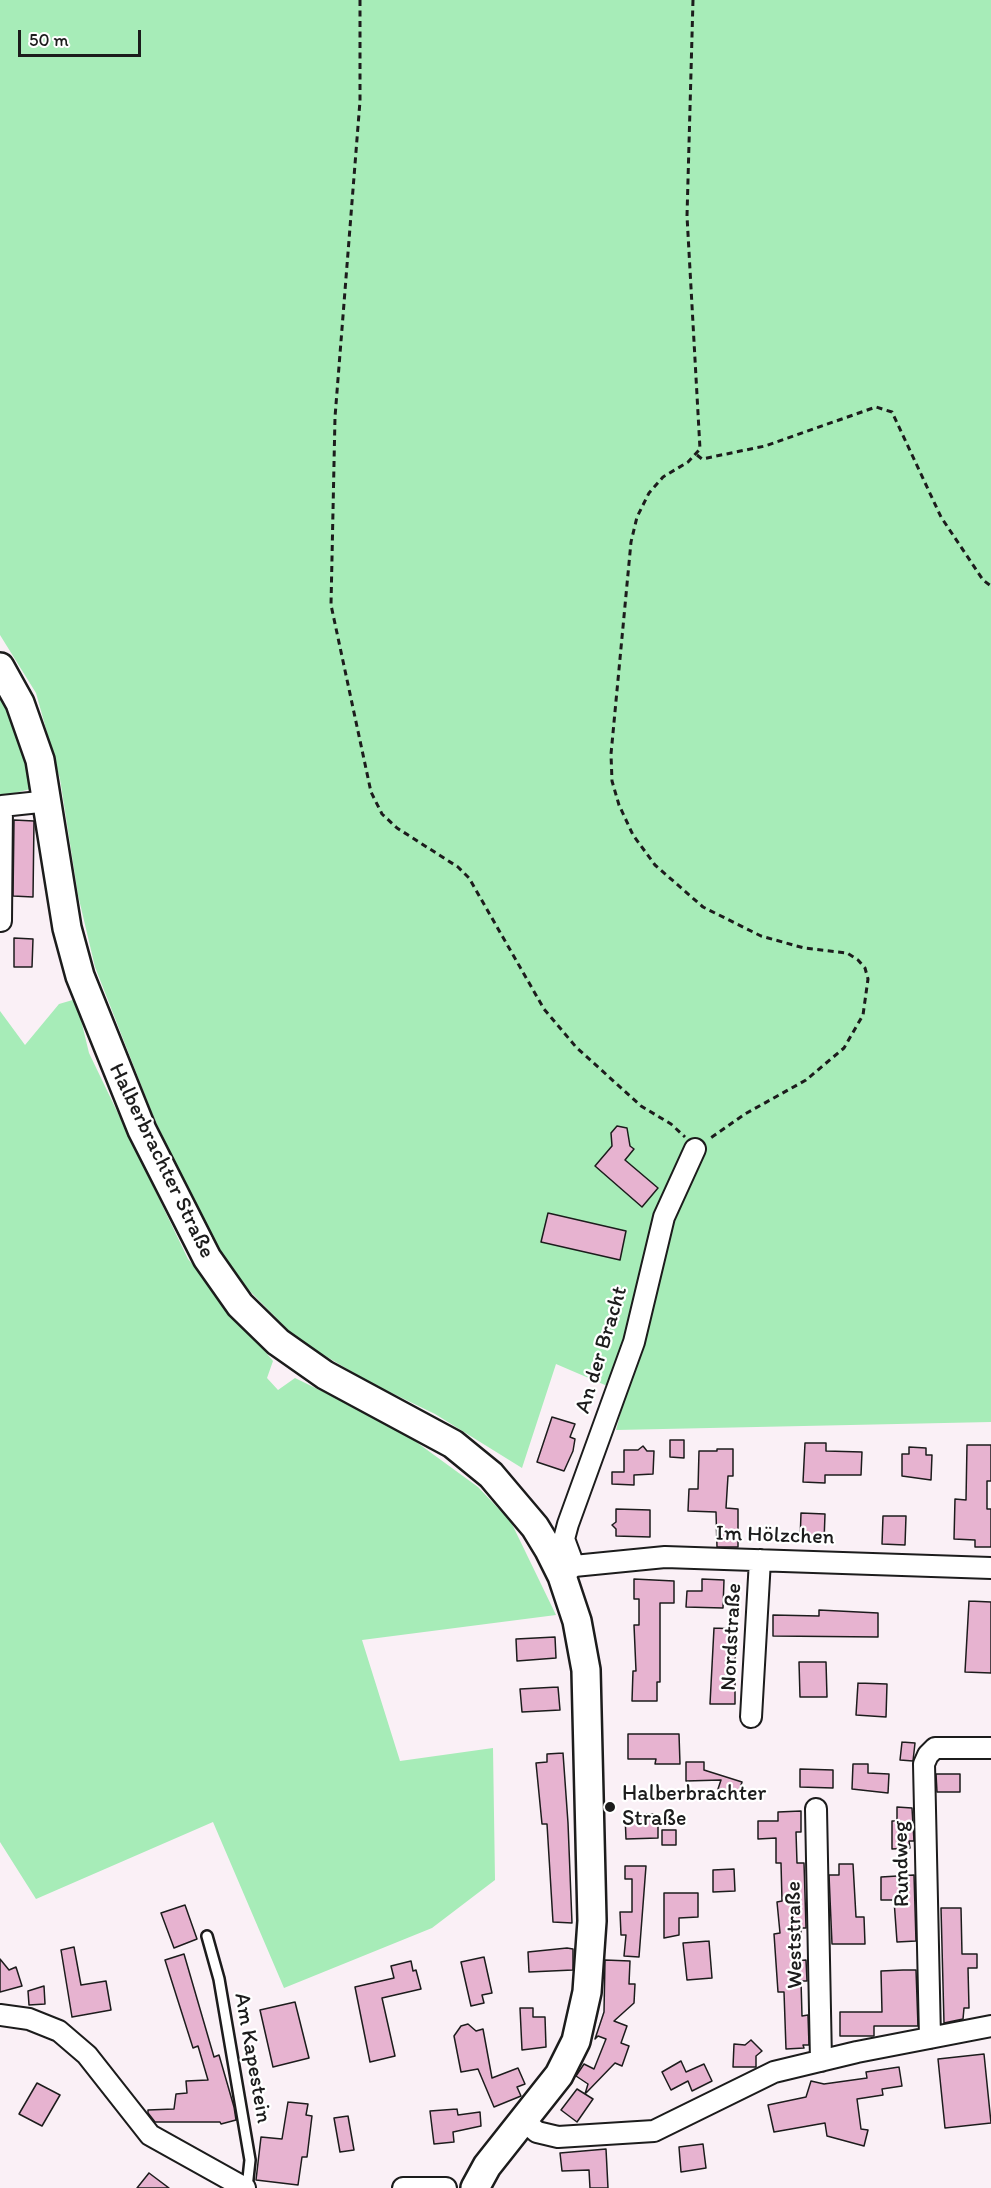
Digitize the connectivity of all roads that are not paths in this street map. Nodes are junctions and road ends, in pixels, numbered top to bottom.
1 (0, 667) edge
2 (49, 801) junction
3 (1, 921) edge
4 (695, 1149) road end
5 (760, 1560) junction
6 (991, 1569) edge
7 (568, 1571) junction
8 (751, 1717) dead end
9 (991, 1748) edge
10 (816, 1809) dead end
11 (207, 1936) dead end
12 (0, 2015) edge
13 (991, 2026) edge
14 (930, 2038) junction
15 (821, 2061) junction
16 (524, 2121) junction
17 (246, 2188) edge
18 (403, 2188) edge
19 (446, 2188) edge
20 (476, 2188) edge

1 - 2 main road, Halberbrachter Straße
2 - 3 street
2 - 7 main road, Halberbrachter Straße
4 - 7 street, An der Bracht
5 - 6 street, Im Hölzchen
5 - 7 street, Im Hölzchen
5 - 8 street, Nordstraße
7 - 16 main road, Halberbrachter Straße
9 - 14 street, Rundweg
10 - 15 street, Weststraße
11 - 17 lane, Am Kapestein
12 - 17 street
13 - 14 street
14 - 15 street
15 - 16 street
16 - 20 main road, Halberbrachter Straße
18 - 19 street

